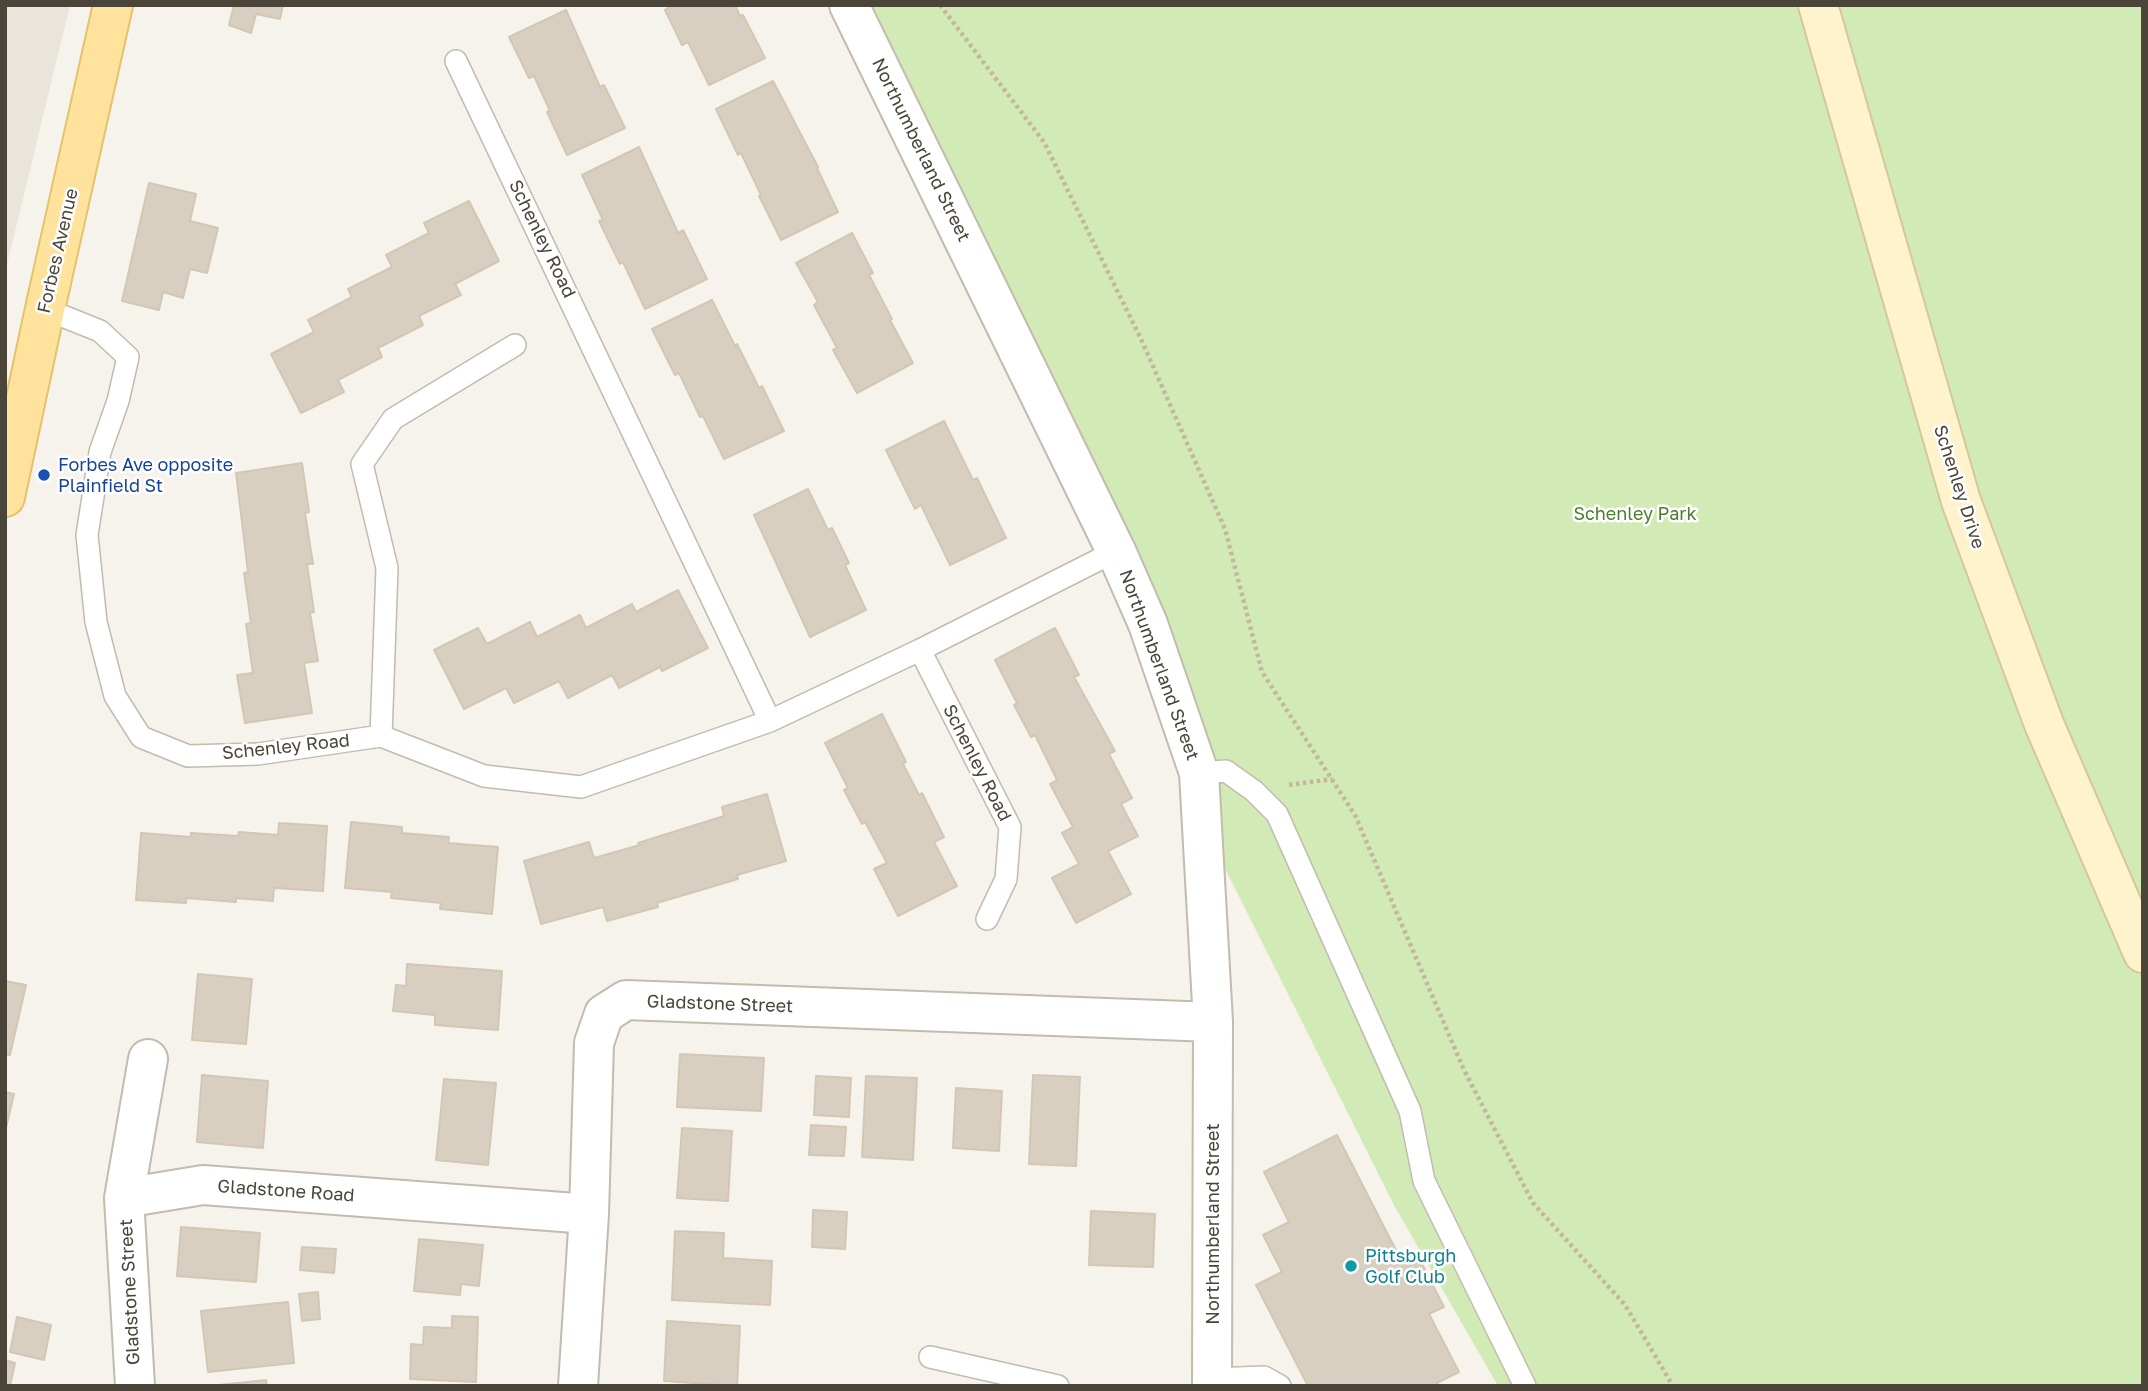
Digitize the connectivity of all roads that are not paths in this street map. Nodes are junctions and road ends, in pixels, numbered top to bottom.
1 (113, 5) edge
2 (849, 5) edge
3 (1818, 5) edge
4 (456, 61) dead end
5 (45, 309) junction
6 (515, 345) dead end
7 (12, 432) edge
8 (5, 497) edge
9 (1116, 551) junction
10 (920, 650) junction
11 (770, 722) junction
12 (382, 736) junction
13 (1199, 773) junction
14 (987, 919) dead end
15 (2143, 953) edge
16 (1213, 1021) junction
17 (148, 1059) dead end
18 (124, 1198) junction
19 (589, 1214) junction
20 (930, 1357) dead end
21 (1212, 1382) edge
22 (135, 1386) edge
23 (578, 1386) edge
24 (1058, 1386) edge
25 (1280, 1386) edge
26 (1525, 1386) edge

1 - 5 main road, Forbes Avenue
2 - 9 street, Northumberland Street
3 - 15 street, Schenley Drive
4 - 11 lane, Schenley Road
5 - 7 main road, Forbes Avenue
5 - 12 lane, Schenley Road
6 - 12 lane
7 - 8 main road, Forbes Avenue
9 - 10 lane, Schenley Road
9 - 13 street, Northumberland Street
10 - 11 lane, Schenley Road
10 - 14 lane, Schenley Road
11 - 12 lane, Schenley Road
13 - 16 street, Northumberland Street
13 - 26 lane
16 - 19 street, Gladstone Street
16 - 21 street, Northumberland Street
17 - 18 street
18 - 19 street, Gladstone Road
18 - 22 street, Gladstone Street
19 - 23 street, Gladstone Street
20 - 24 lane
21 - 25 lane

